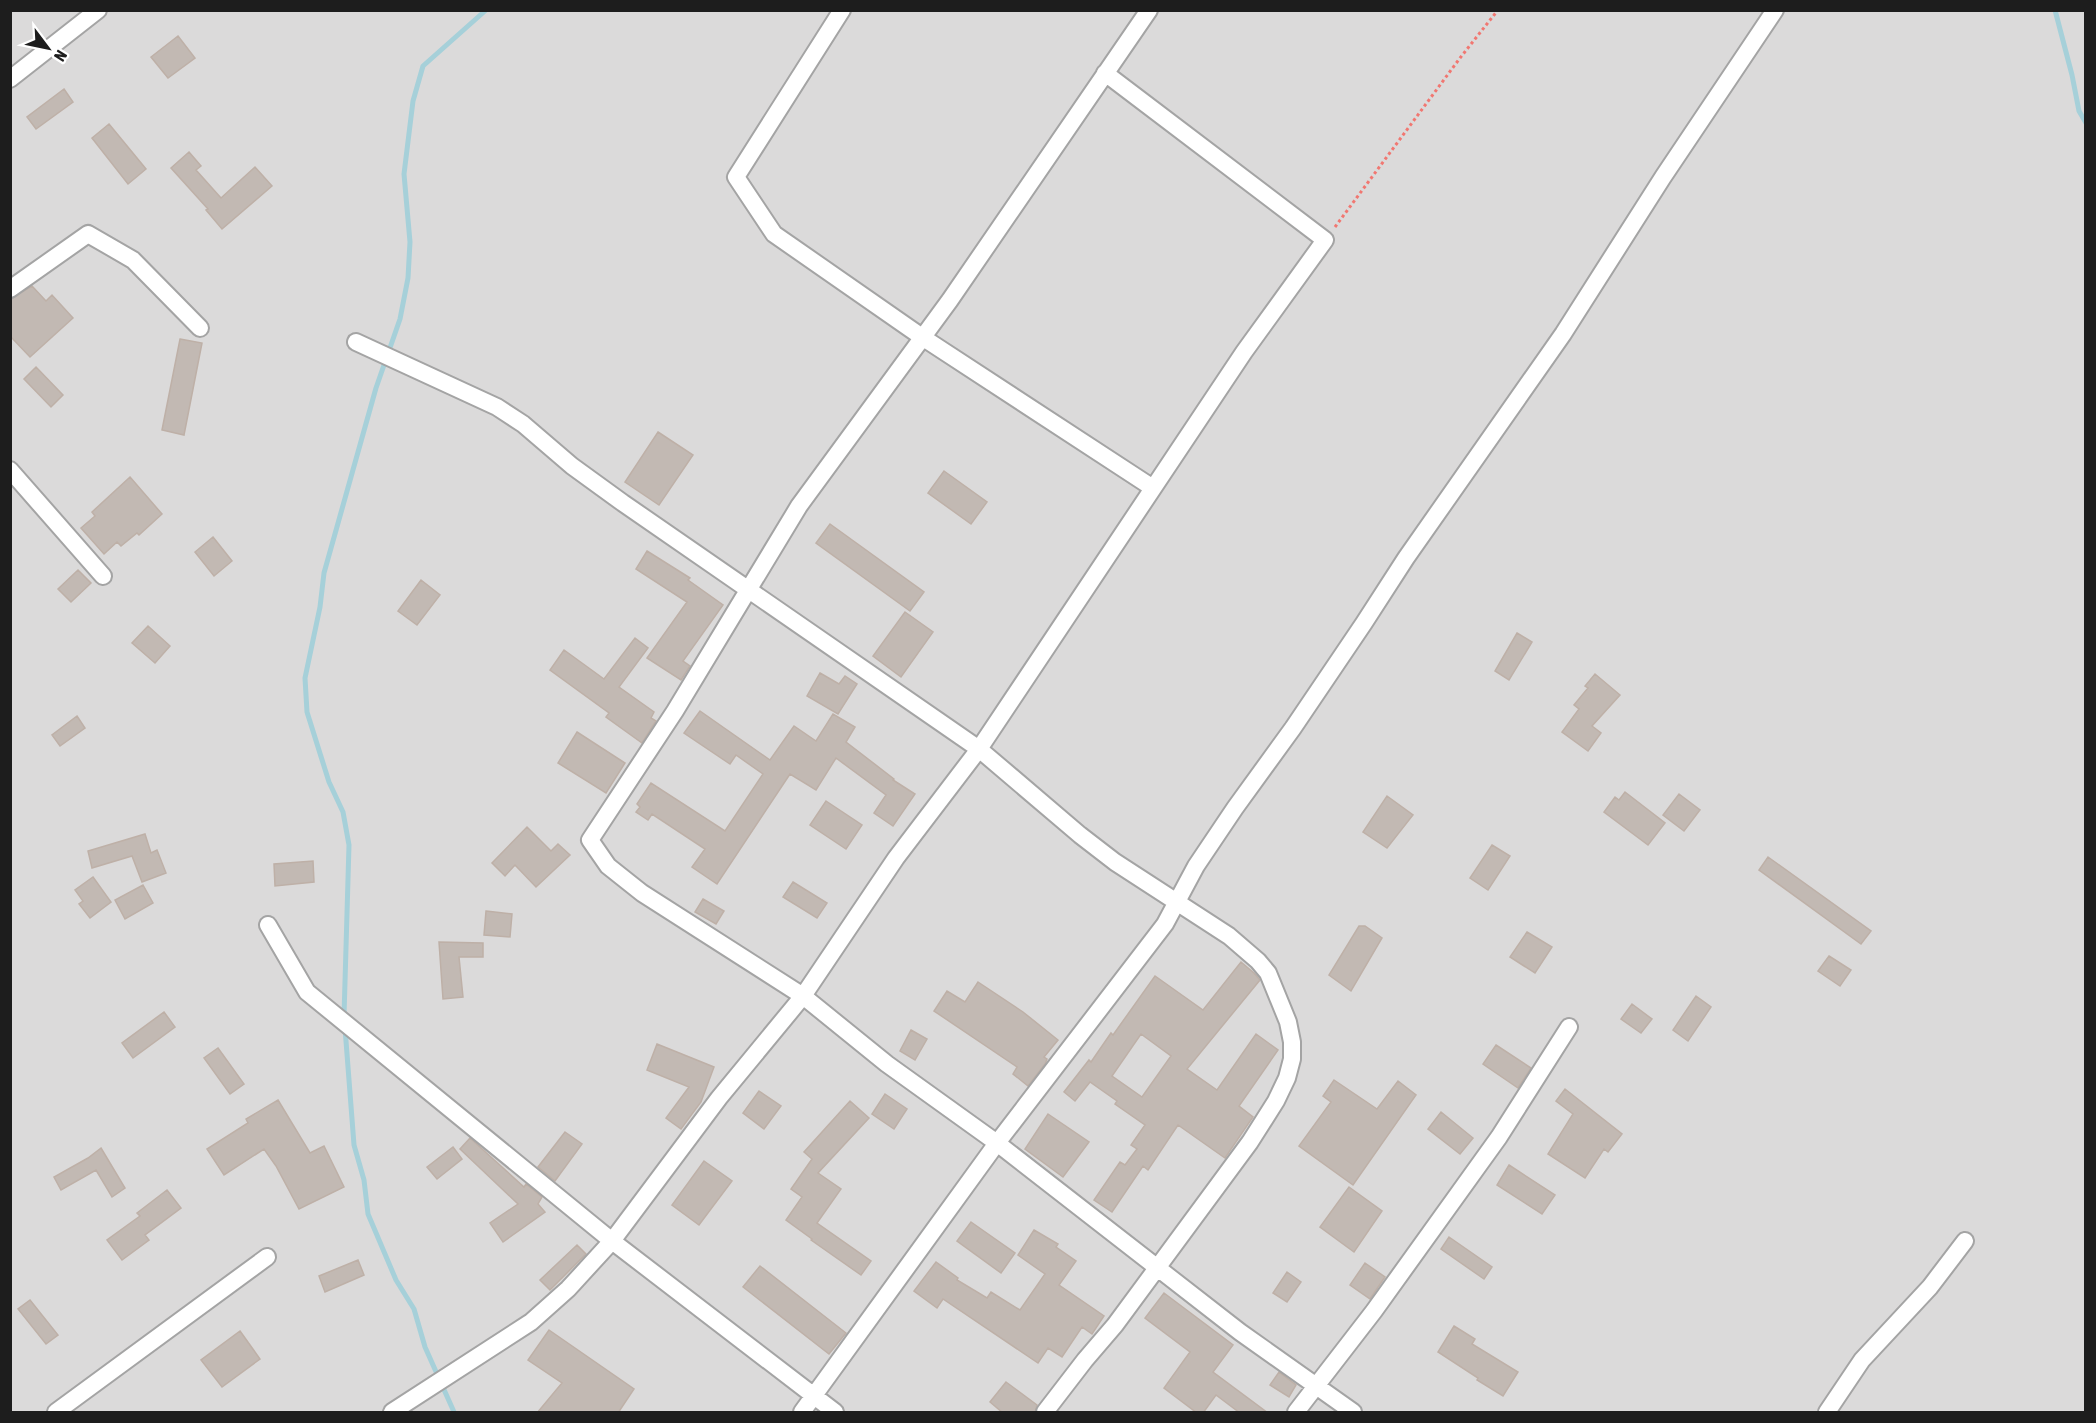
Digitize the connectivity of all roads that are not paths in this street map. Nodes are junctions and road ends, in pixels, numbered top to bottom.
1 (98, 10) edge
2 (842, 10) edge
3 (1149, 10) edge
4 (1775, 10) edge
5 (1105, 73) junction
6 (10, 79) edge
7 (10, 289) edge
8 (200, 328) dead end
9 (922, 337) junction
10 (356, 342) dead end
11 (10, 470) edge
12 (1153, 488) junction
13 (103, 576) dead end
14 (747, 590) junction
15 (979, 749) junction
16 (1177, 901) junction
17 (268, 925) dead end
18 (802, 996) junction
19 (1569, 1027) dead end
20 (997, 1143) junction
21 (612, 1241) junction
22 (1965, 1241) dead end
23 (267, 1257) dead end
24 (1158, 1266) junction
25 (1317, 1385) junction
26 (813, 1397) junction
27 (56, 1413) edge
28 (392, 1413) edge
29 (802, 1413) edge
30 (835, 1413) edge
31 (1045, 1413) edge
32 (1296, 1413) edge
33 (1353, 1413) edge
34 (1827, 1413) edge

1 - 6 street
2 - 9 street
3 - 5 street
4 - 16 street
5 - 9 street
5 - 12 street
7 - 8 street
9 - 12 street
9 - 14 street
10 - 14 street
11 - 13 street
12 - 15 street
14 - 15 street
14 - 18 street
15 - 16 street
15 - 18 street
16 - 20 street
16 - 24 street
17 - 21 street
18 - 20 street
18 - 21 street
19 - 25 street
20 - 24 street
20 - 26 street
21 - 26 street
21 - 28 street
22 - 34 street
23 - 27 street
24 - 25 street
24 - 31 street
25 - 32 street
25 - 33 street
26 - 29 street
26 - 30 street

